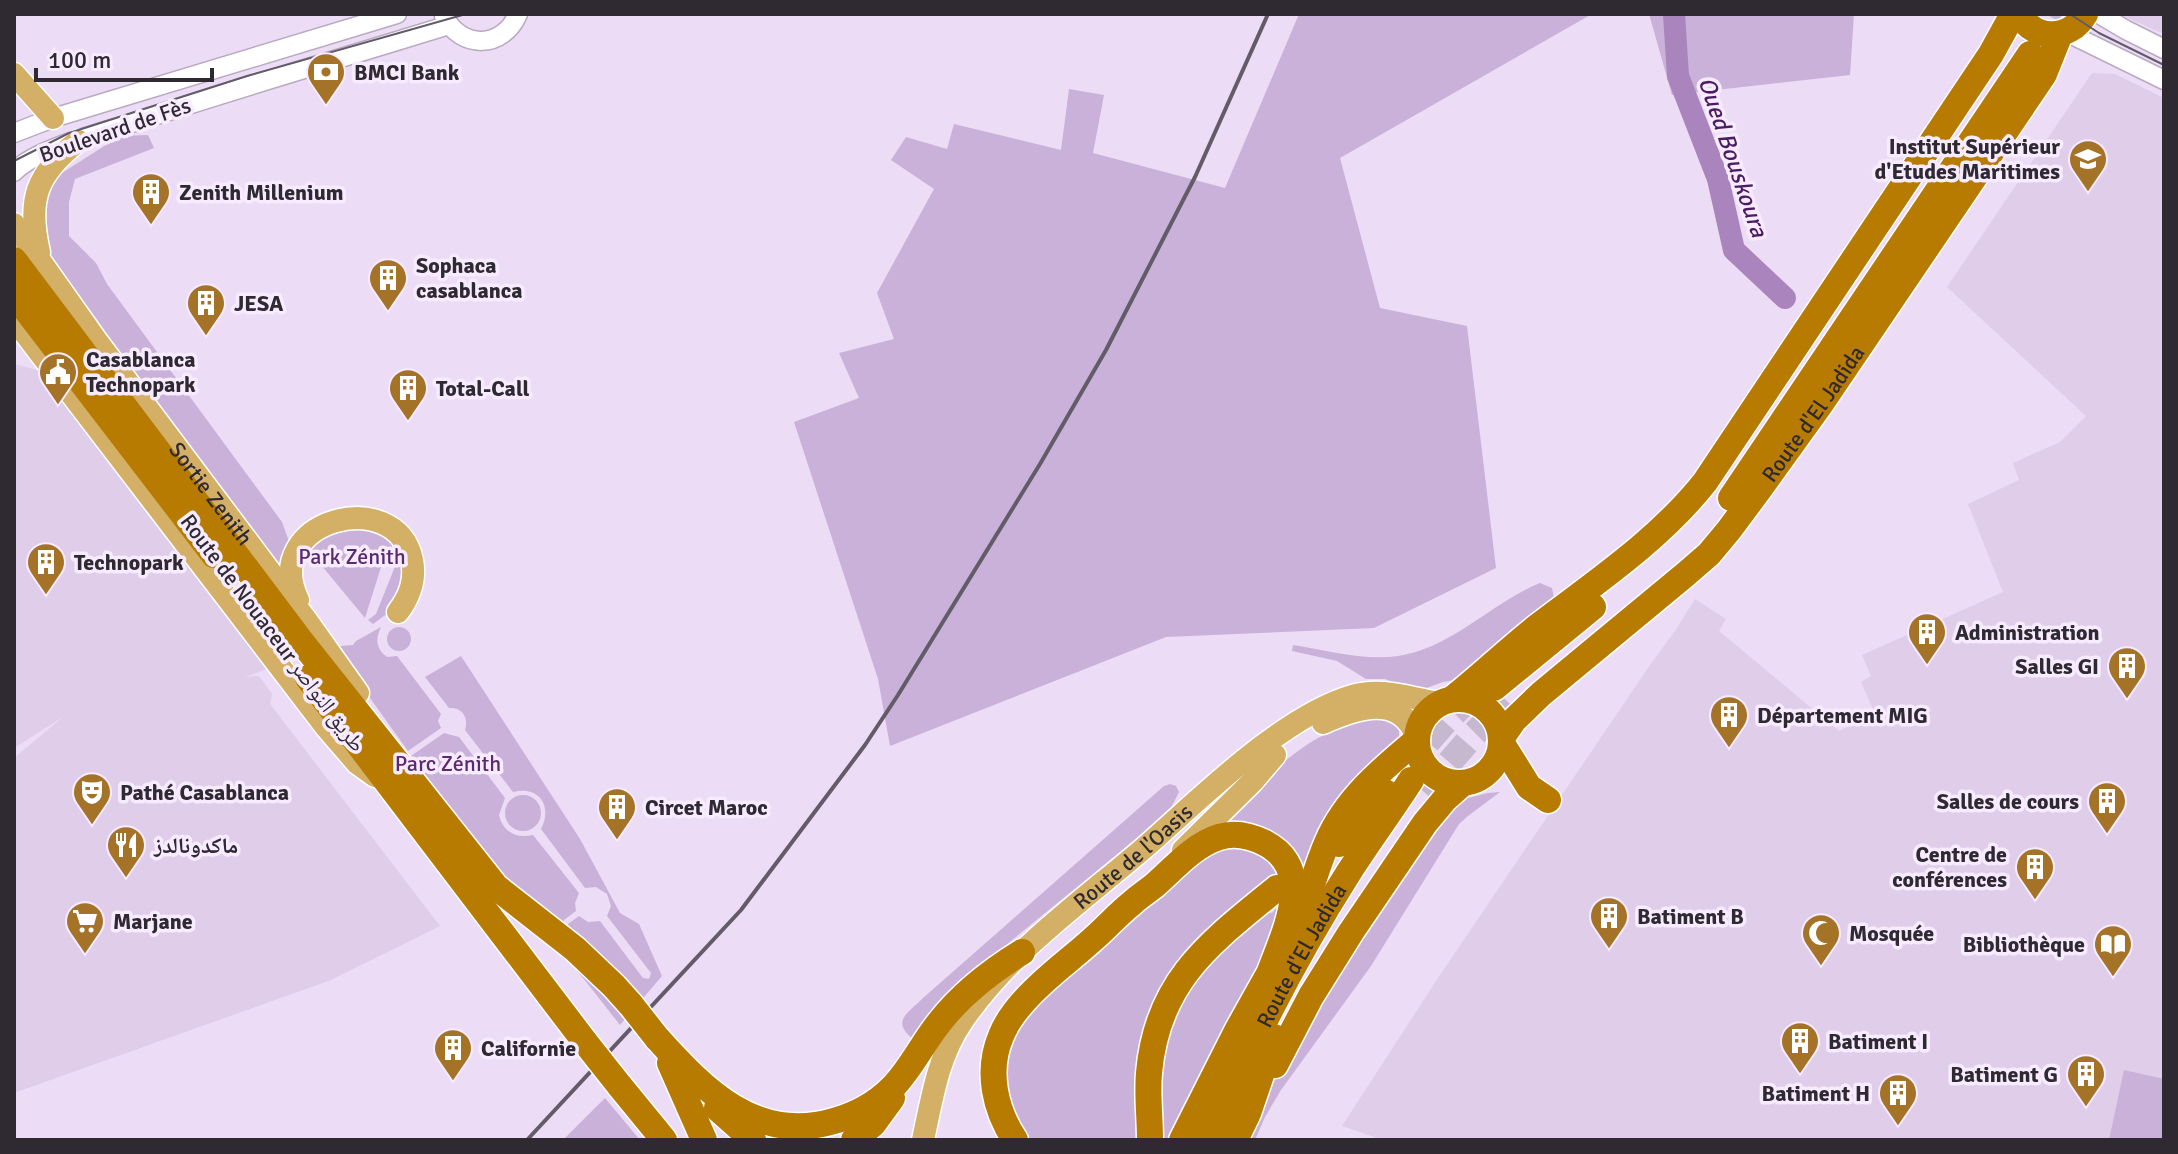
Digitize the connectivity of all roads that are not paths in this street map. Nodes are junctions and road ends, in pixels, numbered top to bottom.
1 (397, 14) edge
2 (518, 14) edge
3 (2016, 14) edge
4 (2085, 14) edge
5 (2099, 14) edge
6 (446, 19) edge
7 (2063, 33) junction
8 (2164, 49) edge
9 (14, 74) edge
10 (2164, 80) edge
11 (2036, 86) junction
12 (53, 118) junction
13 (14, 133) edge
14 (78, 141) junction
15 (14, 172) edge
16 (14, 224) edge
17 (14, 260) edge
18 (41, 261) junction
19 (14, 294) edge
20 (14, 319) edge
21 (1782, 420) junction
22 (398, 612) dead end
23 (293, 645) junction
24 (335, 662) junction
25 (1447, 701) junction
26 (1417, 738) junction
27 (1501, 740) junction
28 (1275, 755) junction
29 (391, 772) junction
30 (1412, 781) junction
31 (1468, 782) junction
32 (1339, 844) dead end
33 (1277, 888) dead end
34 (1132, 903) junction
35 (1022, 952) junction
36 (1271, 969) junction
37 (657, 1038) junction
38 (692, 1077) junction
39 (902, 1077) junction
40 (1248, 1113) junction
41 (657, 1134) edge
42 (704, 1140) edge
43 (753, 1140) edge
44 (854, 1140) edge
45 (923, 1140) edge
46 (935, 1140) edge
47 (1015, 1140) edge
48 (1150, 1140) edge
49 (1182, 1140) edge
50 (1210, 1140) edge
51 (1235, 1140) edge

1 - 12 street, Boulevard de Fès
2 - 6 street
3 - 7 highway
3 - 25 highway
4 - 7 highway
5 - 8 street
6 - 14 street, Boulevard de Fès
7 - 10 street
7 - 11 highway, Route d'El Jadida
9 - 12 main road
11 - 21 highway
11 - 27 highway, Route d'El Jadida
12 - 13 street, Boulevard de Fès
14 - 15 street, Boulevard de Fès
14 - 18 main road
16 - 18 main road, Sortie Zenith
17 - 23 highway, Route de Nouaceur طريق النواصر
18 - 24 main road, Sortie Zenith
19 - 23 highway, Route de Nouaceur طريق النواصر
20 - 29 main road
21 - 21 highway, Route d'El Jadida
22 - 24 main road
23 - 29 highway, Route de Nouaceur طريق النواصر
24 - 29 main road, Sortie Zenith
25 - 26 highway
25 - 27 highway
25 - 35 main road, Route de l'Oasis
26 - 28 main road, Route de l'Oasis
26 - 31 highway
26 - 36 highway
27 - 31 highway
27 - 31 highway
28 - 34 main road
28 - 46 main road, Route de l'Oasis
29 - 37 highway, Route de Nouaceur طريق النواصر, bridge
29 - 41 highway, Route de Nouaceur طريق النواصر, bridge
30 - 32 highway
30 - 40 highway, Route d'El Jadida
30 - 50 highway, Route d'El Jadida
31 - 40 highway
33 - 48 highway
34 - 36 highway
34 - 47 highway
35 - 39 highway
35 - 45 main road, Route de l'Oasis
36 - 49 highway
37 - 38 highway
37 - 42 highway
38 - 39 highway
38 - 43 highway
39 - 44 highway
40 - 51 highway, Route d'El Jadida

